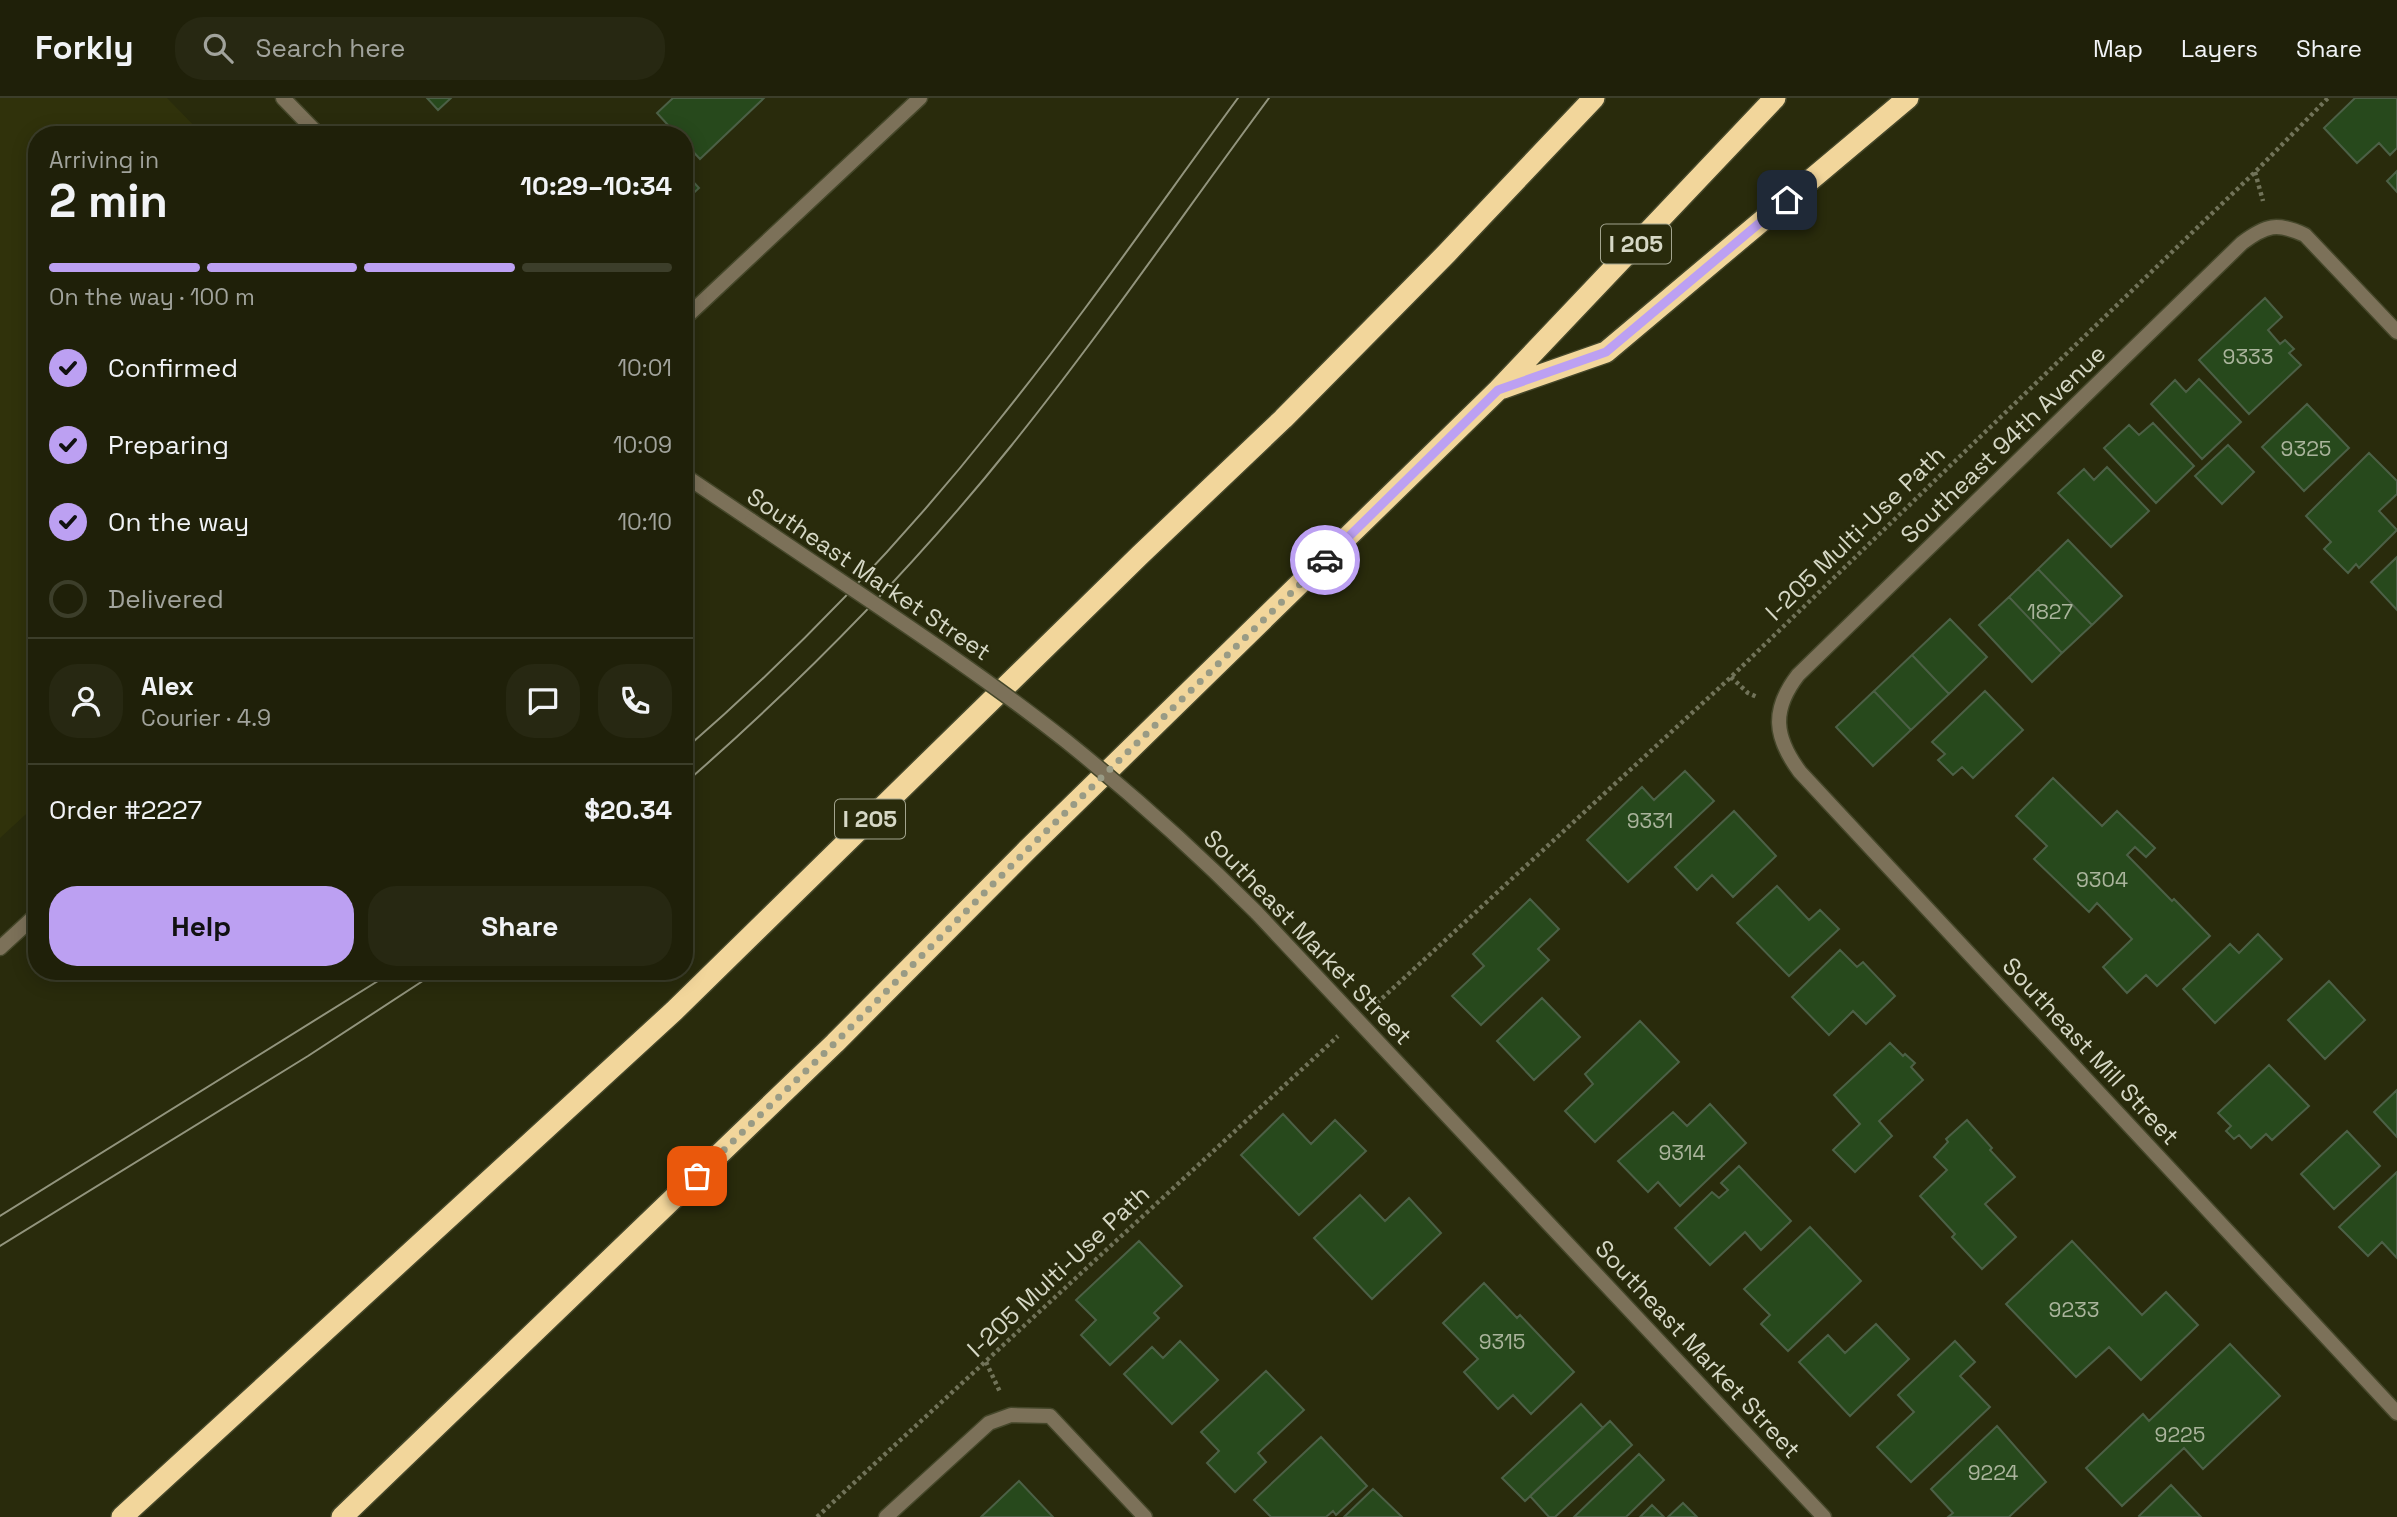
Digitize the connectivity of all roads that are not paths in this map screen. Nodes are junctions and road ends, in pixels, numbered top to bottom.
1 (283, 98) edge
2 (920, 98) edge
3 (1594, 98) edge
4 (1775, 98) edge
5 (1908, 98) edge
6 (310, 126) edge
7 (693, 311) edge
8 (2397, 332) edge
9 (1498, 390) junction
10 (693, 481) edge
11 (1780, 707) joint
12 (28, 922) edge
13 (0, 948) edge
14 (2397, 1413) edge
15 (122, 1517) edge
16 (342, 1517) edge
17 (886, 1517) edge
18 (1145, 1517) edge
19 (1824, 1517) edge

1 - 6 street
2 - 7 street
3 - 15 highway, I 205
4 - 9 highway, I 205
5 - 9 highway
8 - 11 street, Southeast 94th Avenue
9 - 16 highway, I 205
10 - 19 street, Southeast Market Street, bridge
11 - 14 street, Southeast Mill Street
12 - 13 street
17 - 18 street

